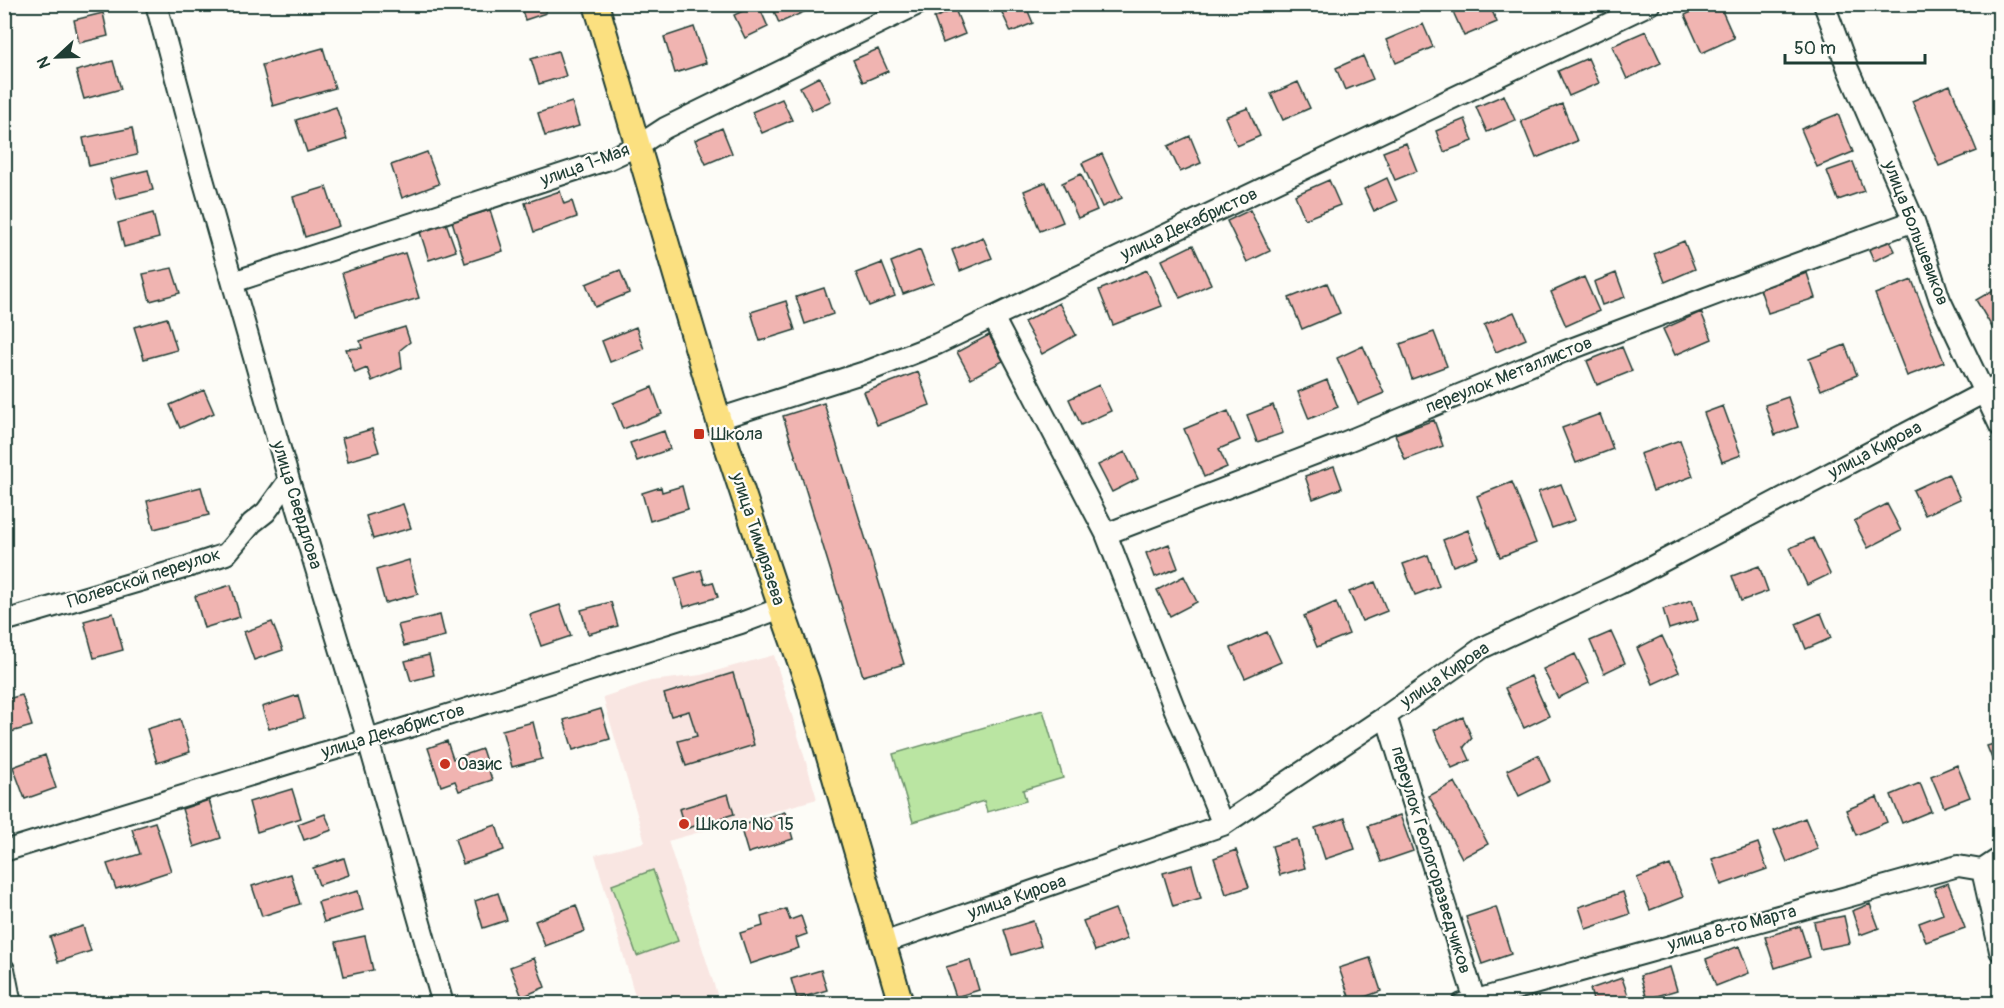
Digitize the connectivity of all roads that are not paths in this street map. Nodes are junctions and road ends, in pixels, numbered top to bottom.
1 (156, 4) edge
2 (596, 4) edge
3 (918, 4) edge
4 (1650, 4) edge
5 (1824, 4) edge
6 (639, 145) junction
7 (1914, 221) junction
8 (233, 282) junction
9 (993, 317) junction
10 (1991, 388) edge
11 (718, 419) junction
12 (2000, 426) edge
13 (288, 480) junction
14 (1106, 534) junction
15 (781, 608) junction
16 (4, 621) edge
17 (1386, 716) junction
18 (368, 740) junction
19 (1223, 825) junction
20 (4, 851) edge
21 (2000, 858) edge
22 (1982, 870) junction
23 (883, 943) junction
24 (2000, 951) edge
25 (4, 969) edge
26 (1471, 1002) edge
27 (11, 1004) edge
28 (443, 1004) edge
29 (901, 1004) edge

1 - 8 street, улица Свердлова
2 - 6 main road, улица Тимирязева
3 - 6 street, улица 1-Мая
4 - 9 street, улица Декабристов
5 - 7 street, улица Большевиков
6 - 8 street, улица 1-Мая
6 - 11 main road, улица Тимирязева
7 - 10 street, улица Большевиков
7 - 14 street, переулок Металлистов
8 - 13 street, улица Свердлова
9 - 11 street, улица Декабристов
9 - 14 street
10 - 12 street, улица Большевиков
10 - 17 street, улица Кирова
11 - 15 main road, улица Тимирязева
13 - 16 street, Полевской переулок
13 - 18 street, улица Свердлова
14 - 19 street
15 - 18 street, улица Декабристов
15 - 23 main road, улица Тимирязева
17 - 19 street, улица Кирова
17 - 26 street, переулок Геологоразведчиков
18 - 20 street, улица Декабристов
18 - 28 street, улица Свердлова
19 - 23 street, улица Кирова
21 - 22 street
22 - 24 street
22 - 26 street, улица 8-го Марта
23 - 29 main road, улица Тимирязева
25 - 27 street

